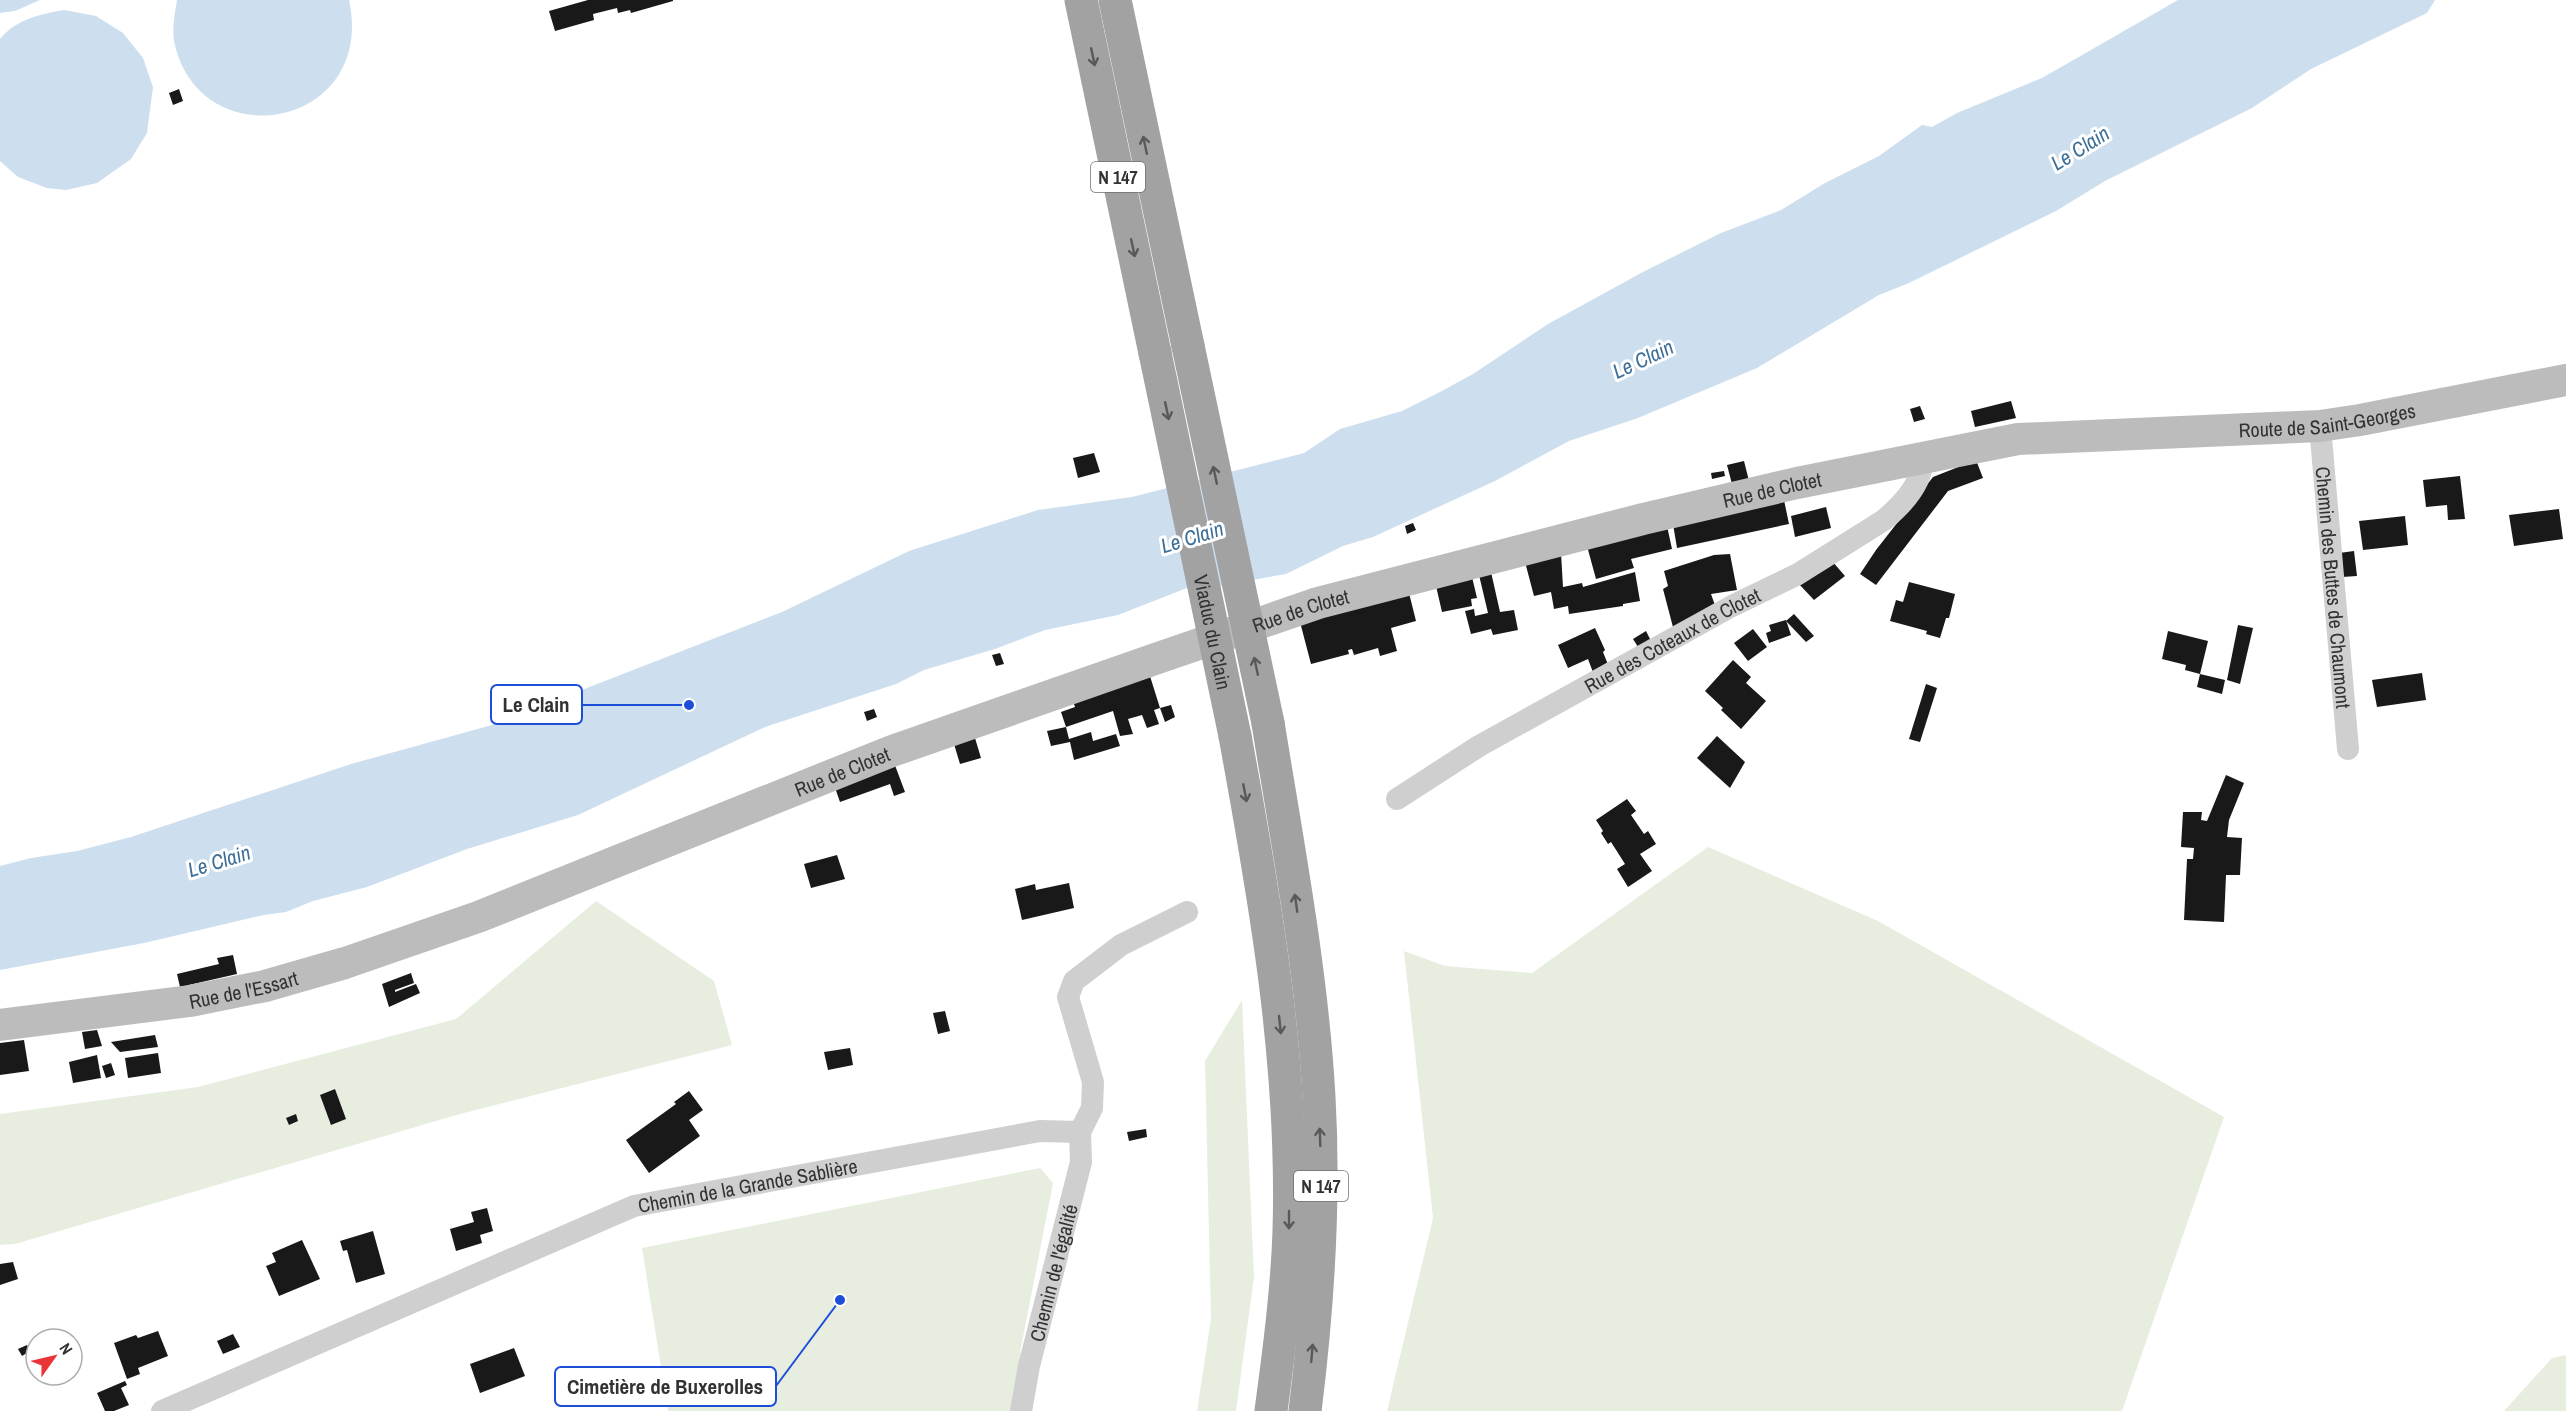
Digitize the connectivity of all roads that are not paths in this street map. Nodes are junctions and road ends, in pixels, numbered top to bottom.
1 (1081, 0) edge
2 (1115, 0) edge
3 (2566, 380) edge
4 (2319, 426) junction
5 (2086, 434) joint
6 (1922, 458) junction
7 (2348, 749) dead end
8 (1397, 799) dead end
9 (1187, 912) dead end
10 (478, 917) joint
11 (0, 1025) edge
12 (1080, 1132) junction
13 (162, 1411) edge
14 (1021, 1411) edge
15 (1271, 1411) edge
16 (1305, 1411) edge

1 -> 15 highway, Viaduc du Clain / N 147, bridge
16 -> 2 highway, Viaduc du Clain / N 147, bridge
3 - 4 main road, Route de Saint-Georges
4 - 5 main road, Route de Saint-Georges
4 - 7 street, Chemin des Buttes de Chaumont
5 - 6 main road, Rue de Clotet
6 - 8 street, Rue des Coteaux de Clotet
6 - 10 main road, Rue de Clotet
9 - 12 street
10 - 11 main road, Rue de l'Essart
12 - 13 street, Chemin de la Grande Sablière
12 - 14 street, Chemin de l'égalité

